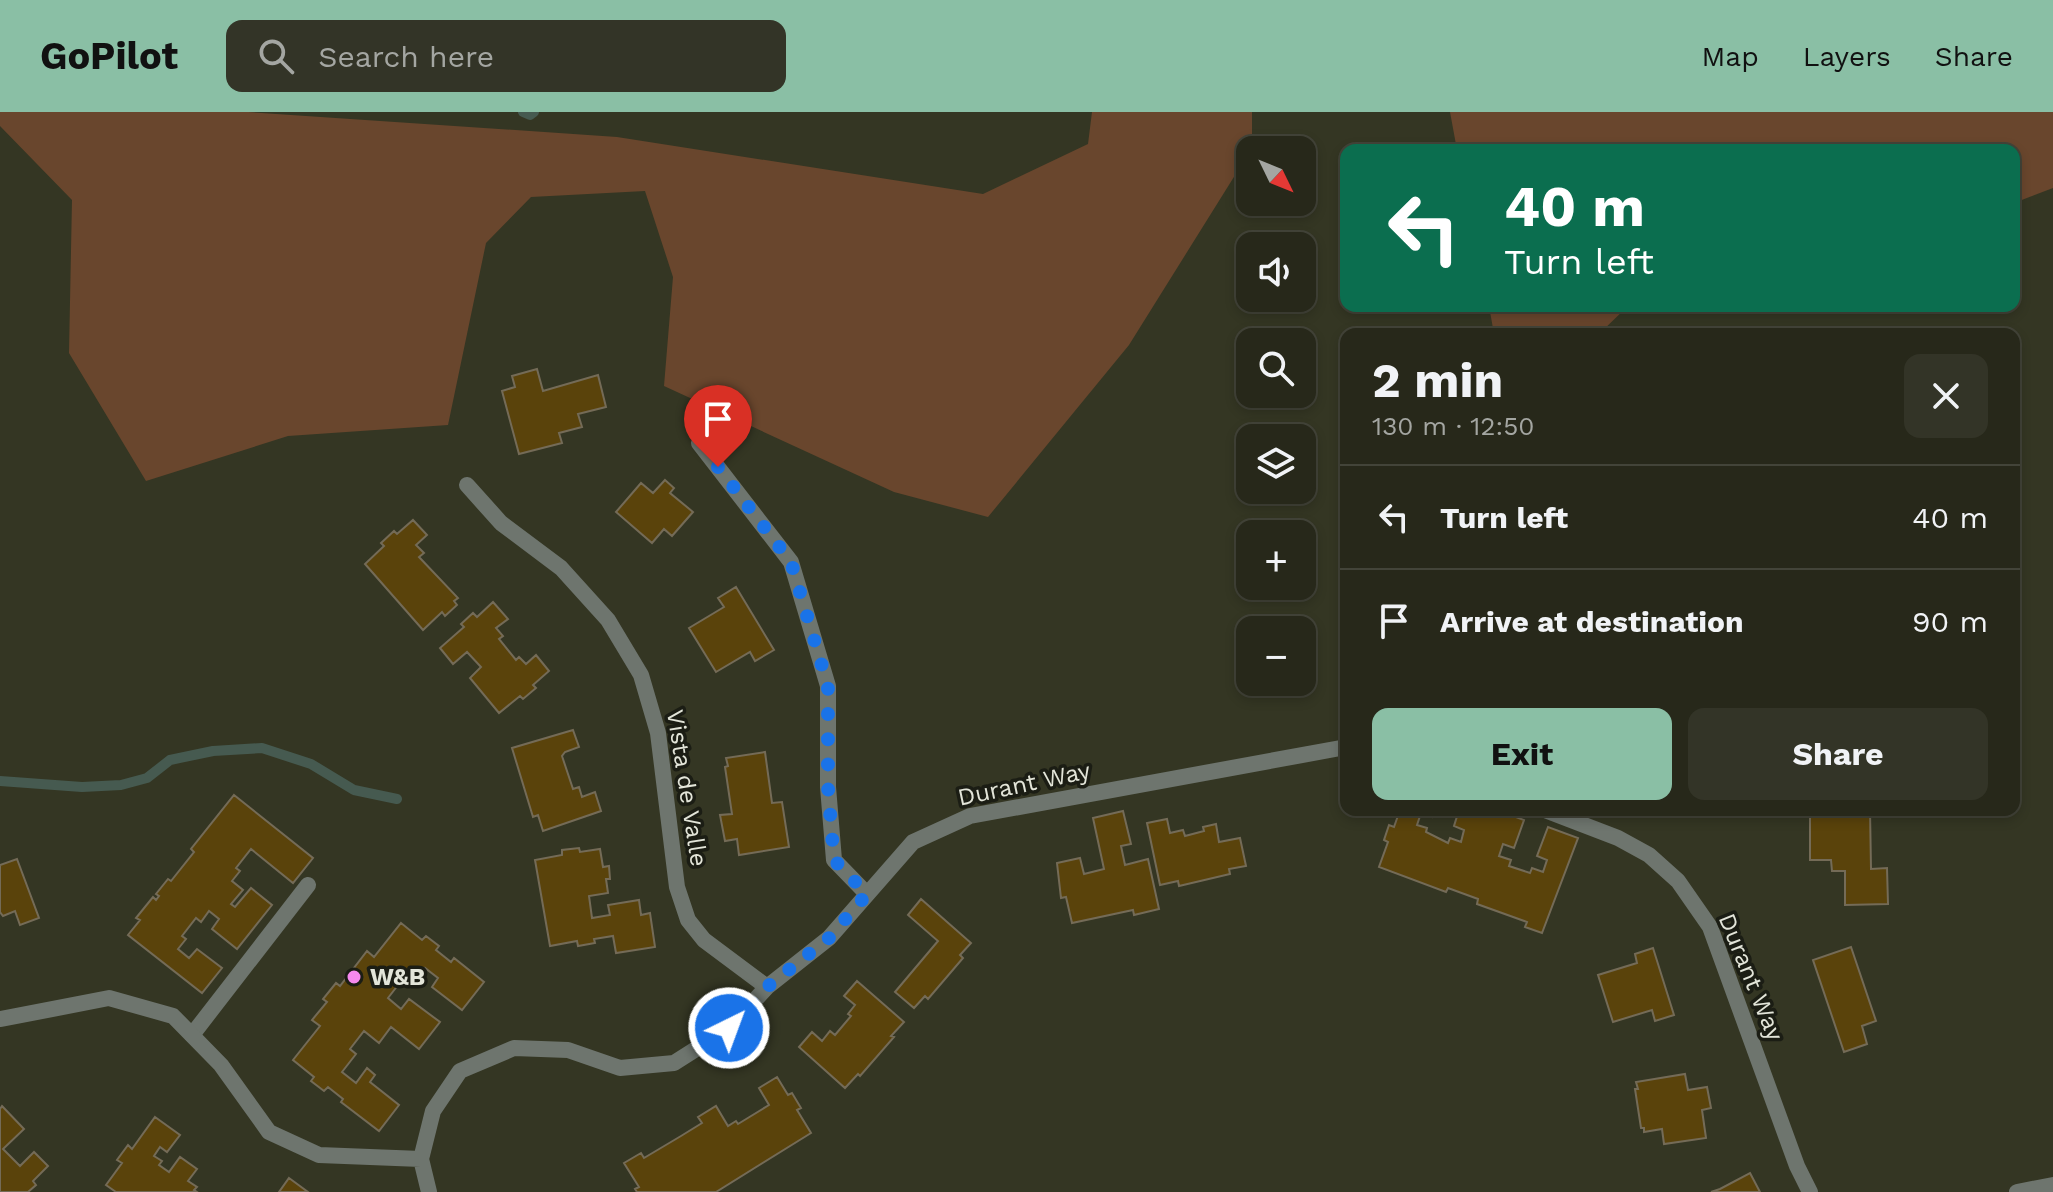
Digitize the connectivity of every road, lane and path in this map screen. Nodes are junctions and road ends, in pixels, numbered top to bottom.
1 (699, 443) dead end
2 (467, 485) dead end
3 (1340, 748) edge
4 (1561, 816) edge
5 (308, 885) dead end
6 (867, 894) junction
7 (767, 987) junction
8 (1, 1019) edge
9 (192, 1035) junction
10 (421, 1159) junction
11 (2053, 1185) edge
12 (429, 1192) edge
13 (1810, 1192) edge
14 (2017, 1192) edge

1 - 6 street
2 - 7 street, Vista de Valle
3 - 6 street, Durant Way
4 - 13 street, Durant Way
5 - 9 street
6 - 7 street, Durant Way
7 - 10 street, Durant Way
8 - 9 street
9 - 10 street
10 - 12 street, Durant Way
11 - 14 street

